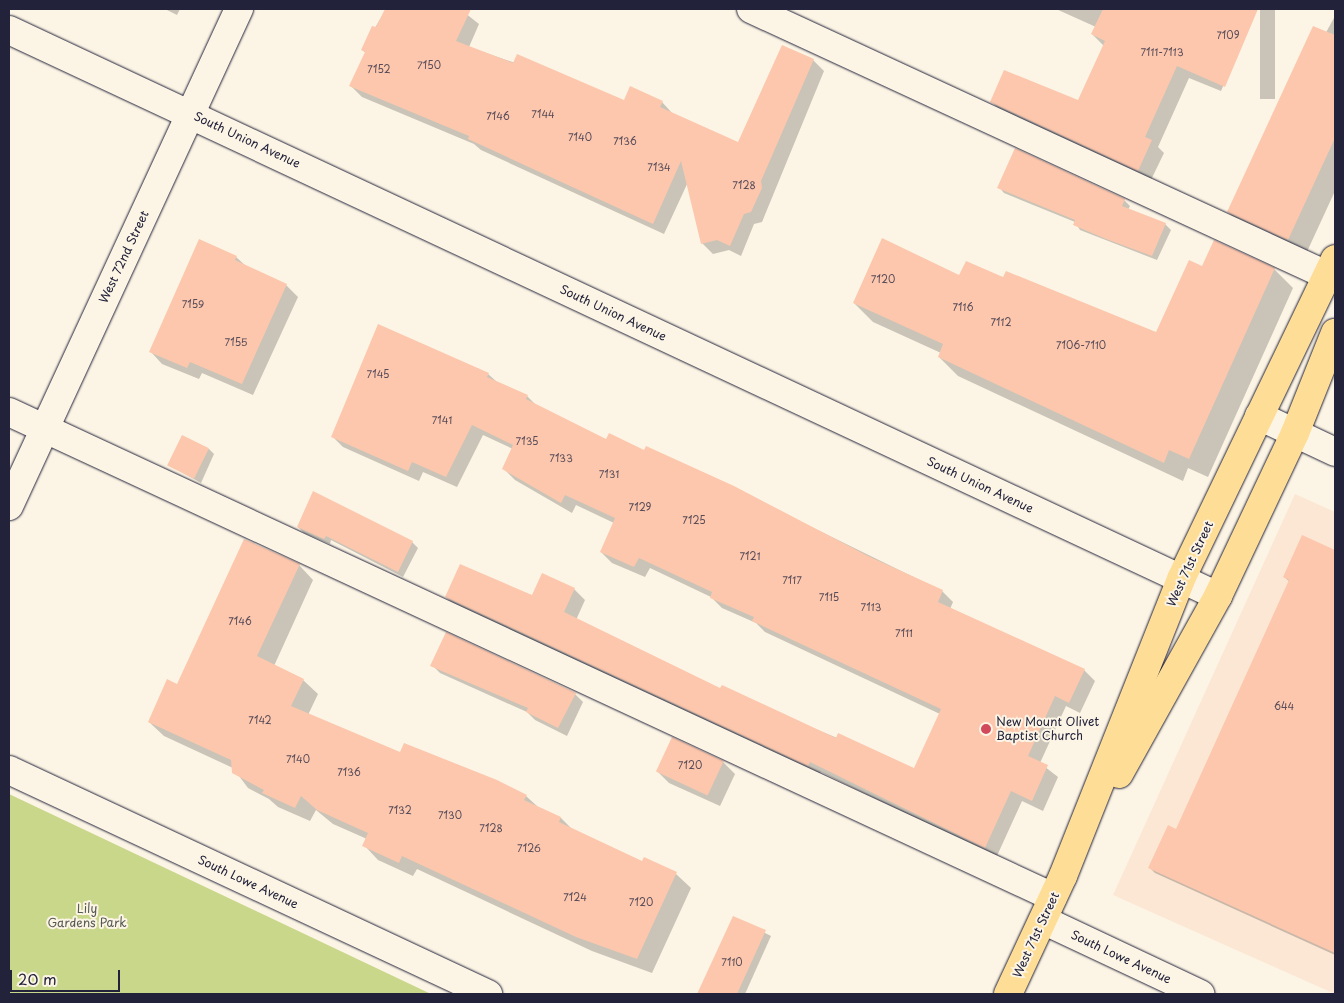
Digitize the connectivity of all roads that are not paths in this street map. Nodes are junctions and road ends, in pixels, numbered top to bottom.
1 (239, 9) edge
2 (751, 9) edge
3 (9, 30) edge
4 (190, 114) junction
5 (1332, 271) edge
6 (1335, 333) edge
7 (9, 412) edge
8 (1259, 416) junction
9 (44, 428) junction
10 (1295, 433) junction
11 (1335, 452) edge
12 (9, 506) edge
13 (1181, 579) junction
14 (1218, 596) junction
15 (9, 770) edge
16 (1053, 898) junction
17 (488, 994) edge
18 (1008, 994) edge
19 (1200, 994) edge

1 - 4 street, West 72nd Street
2 - 5 street
3 - 4 street, South Union Avenue
4 - 9 street, West 72nd Street
4 - 13 street, South Union Avenue
5 - 8 main road, West 71st Street
6 - 10 main road, West 71st Street
7 - 9 street, South Lowe Avenue
8 - 10 street
8 - 13 main road, West 71st Street
9 - 12 street, West 72nd Street
9 - 16 street, South Lowe Avenue
10 - 11 street
10 - 14 main road, West 71st Street
13 - 14 street, South Union Avenue
13 - 16 main road, West 71st Street
14 - 16 main road, West 71st Street
15 - 17 street, South Lowe Avenue
16 - 18 main road, West 71st Street
16 - 19 street, South Lowe Avenue

